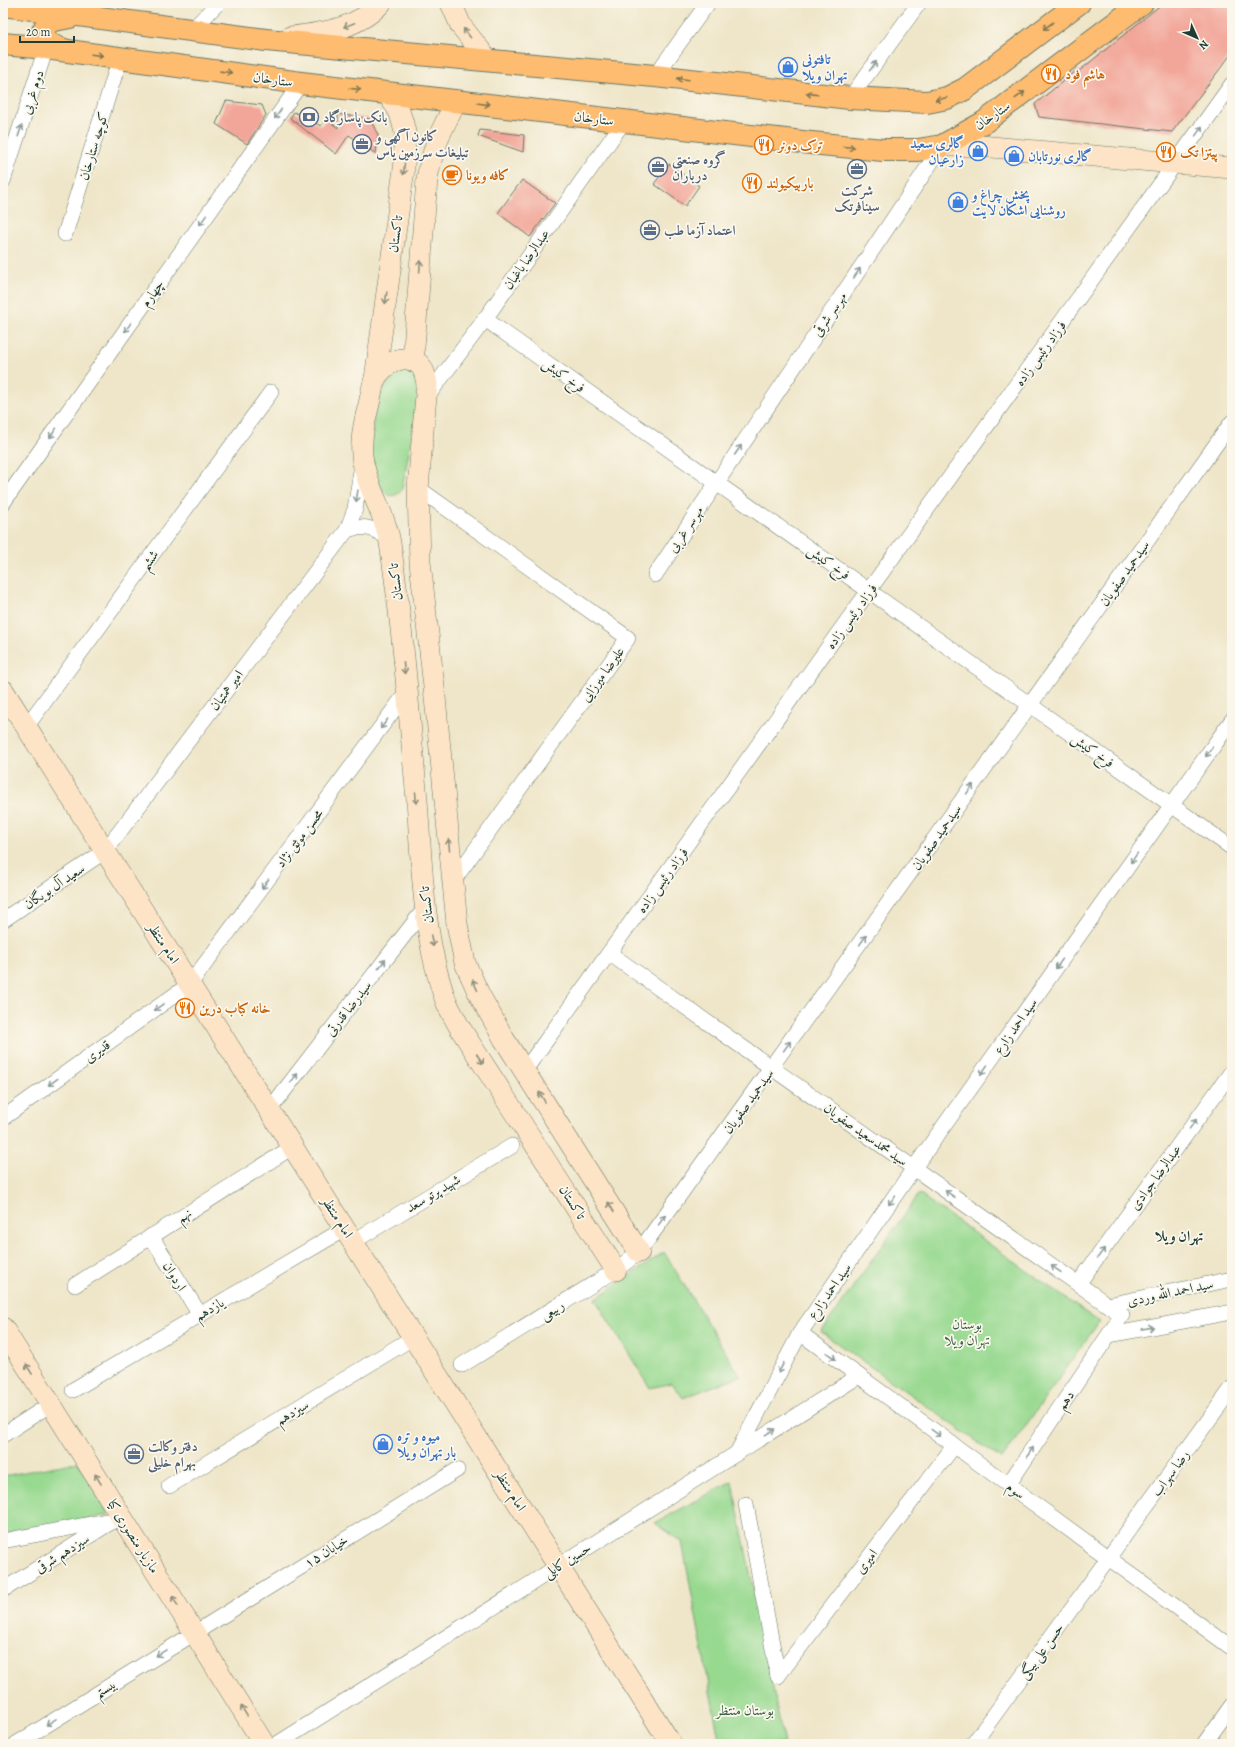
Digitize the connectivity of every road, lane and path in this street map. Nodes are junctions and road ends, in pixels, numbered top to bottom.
1 (218, 3) edge
2 (381, 3) edge
3 (451, 3) edge
4 (708, 3) edge
5 (919, 3) edge
6 (1080, 3) edge
7 (1142, 3) edge
8 (3, 5) edge
9 (81, 16) junction
10 (193, 29) junction
11 (266, 40) junction
12 (3, 44) edge
13 (56, 50) junction
14 (120, 58) junction
15 (488, 60) junction
16 (655, 76) junction
17 (301, 83) junction
18 (1232, 84) edge
19 (386, 93) junction
20 (850, 98) junction
21 (457, 101) junction
22 (624, 121) junction
23 (942, 146) junction
24 (1177, 162) junction
25 (1232, 168) edge
26 (3, 181) edge
27 (66, 234) dead end
28 (484, 319) junction
29 (413, 361) junction
30 (375, 379) junction
31 (271, 392) dead end
32 (427, 397) junction
33 (1232, 422) edge
34 (362, 461) junction
35 (716, 483) junction
36 (418, 488) junction
37 (3, 503) edge
38 (347, 530) junction
39 (390, 540) junction
40 (654, 575) dead end
41 (869, 591) junction
42 (429, 640) junction
43 (402, 642) junction
44 (3, 690) edge
45 (407, 692) junction
46 (1030, 705) junction
47 (8, 711) edge
48 (1232, 720) edge
49 (26, 727) junction
50 (1172, 805) junction
51 (1232, 848) edge
52 (105, 851) junction
53 (453, 881) junction
54 (426, 907) junction
55 (3, 920) edge
56 (609, 953) junction
57 (190, 984) junction
58 (772, 1068) junction
59 (525, 1070) junction
60 (1232, 1071) edge
61 (500, 1088) junction
62 (270, 1109) junction
63 (3, 1118) edge
64 (294, 1146) junction
65 (512, 1146) dead end
66 (914, 1168) junction
67 (350, 1235) junction
68 (151, 1236) junction
69 (639, 1252) junction
70 (616, 1270) junction
71 (1232, 1279) edge
72 (1078, 1284) junction
73 (75, 1285) dead end
74 (1108, 1305) junction
75 (1232, 1312) edge
76 (200, 1315) junction
77 (1122, 1315) joint
78 (3, 1328) edge
79 (800, 1333) junction
80 (1110, 1335) junction
81 (414, 1337) junction
82 (462, 1365) dead end
83 (859, 1376) junction
84 (1232, 1388) edge
85 (73, 1390) dead end
86 (51, 1404) junction
87 (3, 1435) edge
88 (954, 1446) junction
89 (737, 1452) junction
90 (456, 1470) dead end
91 (1008, 1485) junction
92 (169, 1486) dead end
93 (746, 1504) dead end
94 (118, 1518) junction
95 (3, 1541) edge
96 (1109, 1558) junction
97 (558, 1565) junction
98 (3, 1590) edge
99 (195, 1633) junction
100 (1232, 1648) edge
101 (1232, 1705) edge
102 (16, 1744) edge
103 (264, 1744) edge
104 (277, 1744) edge
105 (671, 1744) edge
106 (973, 1744) edge
107 (1204, 1744) edge

1 - 10 street
2 -> 11 street
15 -> 3 street
4 - 16 street
20 -> 5 street
6 -> 20 main road
23 -> 7 main road, ستارخان
8 - 9 main road
9 - 10 main road
9 - 13 main road
10 - 11 main road
11 - 15 main road
12 - 13 main road, ستارخان
13 -> 14 main road, ستارخان
26 -> 13 street, دوم غربی
14 -> 17 main road, ستارخان
14 - 27 street, کوچه ستارخان
15 - 16 main road
20 -> 16 main road
17 -> 19 main road, ستارخان
17 -> 37 street, چهارم
24 -> 18 street, فرزاد رئیس زاده
19 - 21 main road, ستارخان
19 -> 30 street, تاکستان
21 -> 22 main road, ستارخان
29 -> 21 street, تاکستان
22 -> 23 main road, ستارخان
22 - 28 street, عبدالرضا باغبان
23 - 24 street
35 -> 23 street, مهرسر شرقی
24 - 25 street
24 - 41 street, فرزاد رئیس زاده
28 - 32 street, عبدالرضا باغبان
28 - 35 street, فرخ کیش
29 - 30 street
29 - 32 street, تاکستان
30 - 34 street, تاکستان
31 - 49 street, ششم
32 - 36 street, تاکستان
33 - 46 street, سیدحمید صفویان
34 -> 38 street, امیر همتیان
34 - 39 street, تاکستان
35 - 40 street, مهرسر غربی
35 - 41 street, فرخ کیش
36 - 42 street, تاکستان
36 - 53 street, علیرضا میرزایی
38 - 39 street
38 - 52 street, امیر همتیان
39 - 43 street, تاکستان
41 - 46 street, فرخ کیش
41 - 56 street, فرزاد رئیس زاده
42 - 43 street
53 -> 42 street, تاکستان
43 -> 45 street, تاکستان
44 - 47 street, امام منتظر
45 -> 54 street, تاکستان
45 -> 57 street, محسن موثق نژاد
46 - 50 street, فرخ کیش
58 -> 46 street, سیدحمید صفویان
47 - 49 street, امام منتظر
48 -> 50 street, سید احمد زارع
49 - 52 street, امام منتظر
50 - 51 street, فرخ کیش
50 -> 66 street, سید احمد زارع
52 - 55 street, سعید آل بویگان
52 - 57 street, امام منتظر
59 -> 53 street, تاکستان
54 -> 61 street, تاکستان
62 -> 54 street, سیدرضا قدرتی
56 - 58 street, سید محمدسعید صفویان
56 - 59 street, فرزاد رئیس زاده
57 - 62 street, امام منتظر
57 -> 63 street, قدیری
58 - 66 street, سید محمدسعید صفویان
69 -> 58 street, سیدحمید صفویان
59 - 61 street
69 -> 59 street, تاکستان
72 -> 60 street, عبدالرضا جوادی
61 - 70 street, تاکستان
62 - 64 street, امام منتظر
64 - 67 street, امام منتظر
64 - 68 street, نهم
65 - 67 street, شهید پرتو سعد
72 -> 66 street, سید محمدسعید صفویان
66 -> 79 street, سید احمد زارع
67 - 76 street, یازدهم
67 - 81 street, امام منتظر
68 - 73 street, نهم
68 - 76 street, اردوان
69 - 70 street, ربیعی
70 - 82 street, ربیعی
71 - 74 street, سید احمد الله وردی
72 - 74 street, سید محمدسعید صفویان
74 - 77 street, سید محمدسعید صفویان
80 -> 75 street
76 - 85 street, یازدهم
77 - 80 street, دهم
86 -> 78 street, مازیار منصوری کیا
79 -> 83 street, سوم
79 -> 89 street, سید احمد زارع
91 -> 80 street, دهم
81 - 92 street, سیزدهم
81 - 97 street, امام منتظر
83 -> 88 street, سوم
89 -> 83 street, حسین کابلی
84 - 96 street, رضا سهراب
86 - 87 street
94 -> 86 street, مازیار منصوری کیا
88 - 91 street, سوم
88 - 93 street, امیری
89 - 97 street, حسین کابلی
90 - 99 street, خیابان ۱۵
91 - 96 street, سوم
94 - 95 street
94 - 98 street, سیزدهم شرقی
99 -> 94 street, مازیار منصوری کیا
96 - 100 street, سوم
96 - 106 street, حسن علی بیگی
97 - 104 street, حسین کابلی
97 - 105 street, امام منتظر
99 -> 102 street, بیستم
103 -> 99 street, مازیار منصوری کیا
101 - 107 street

